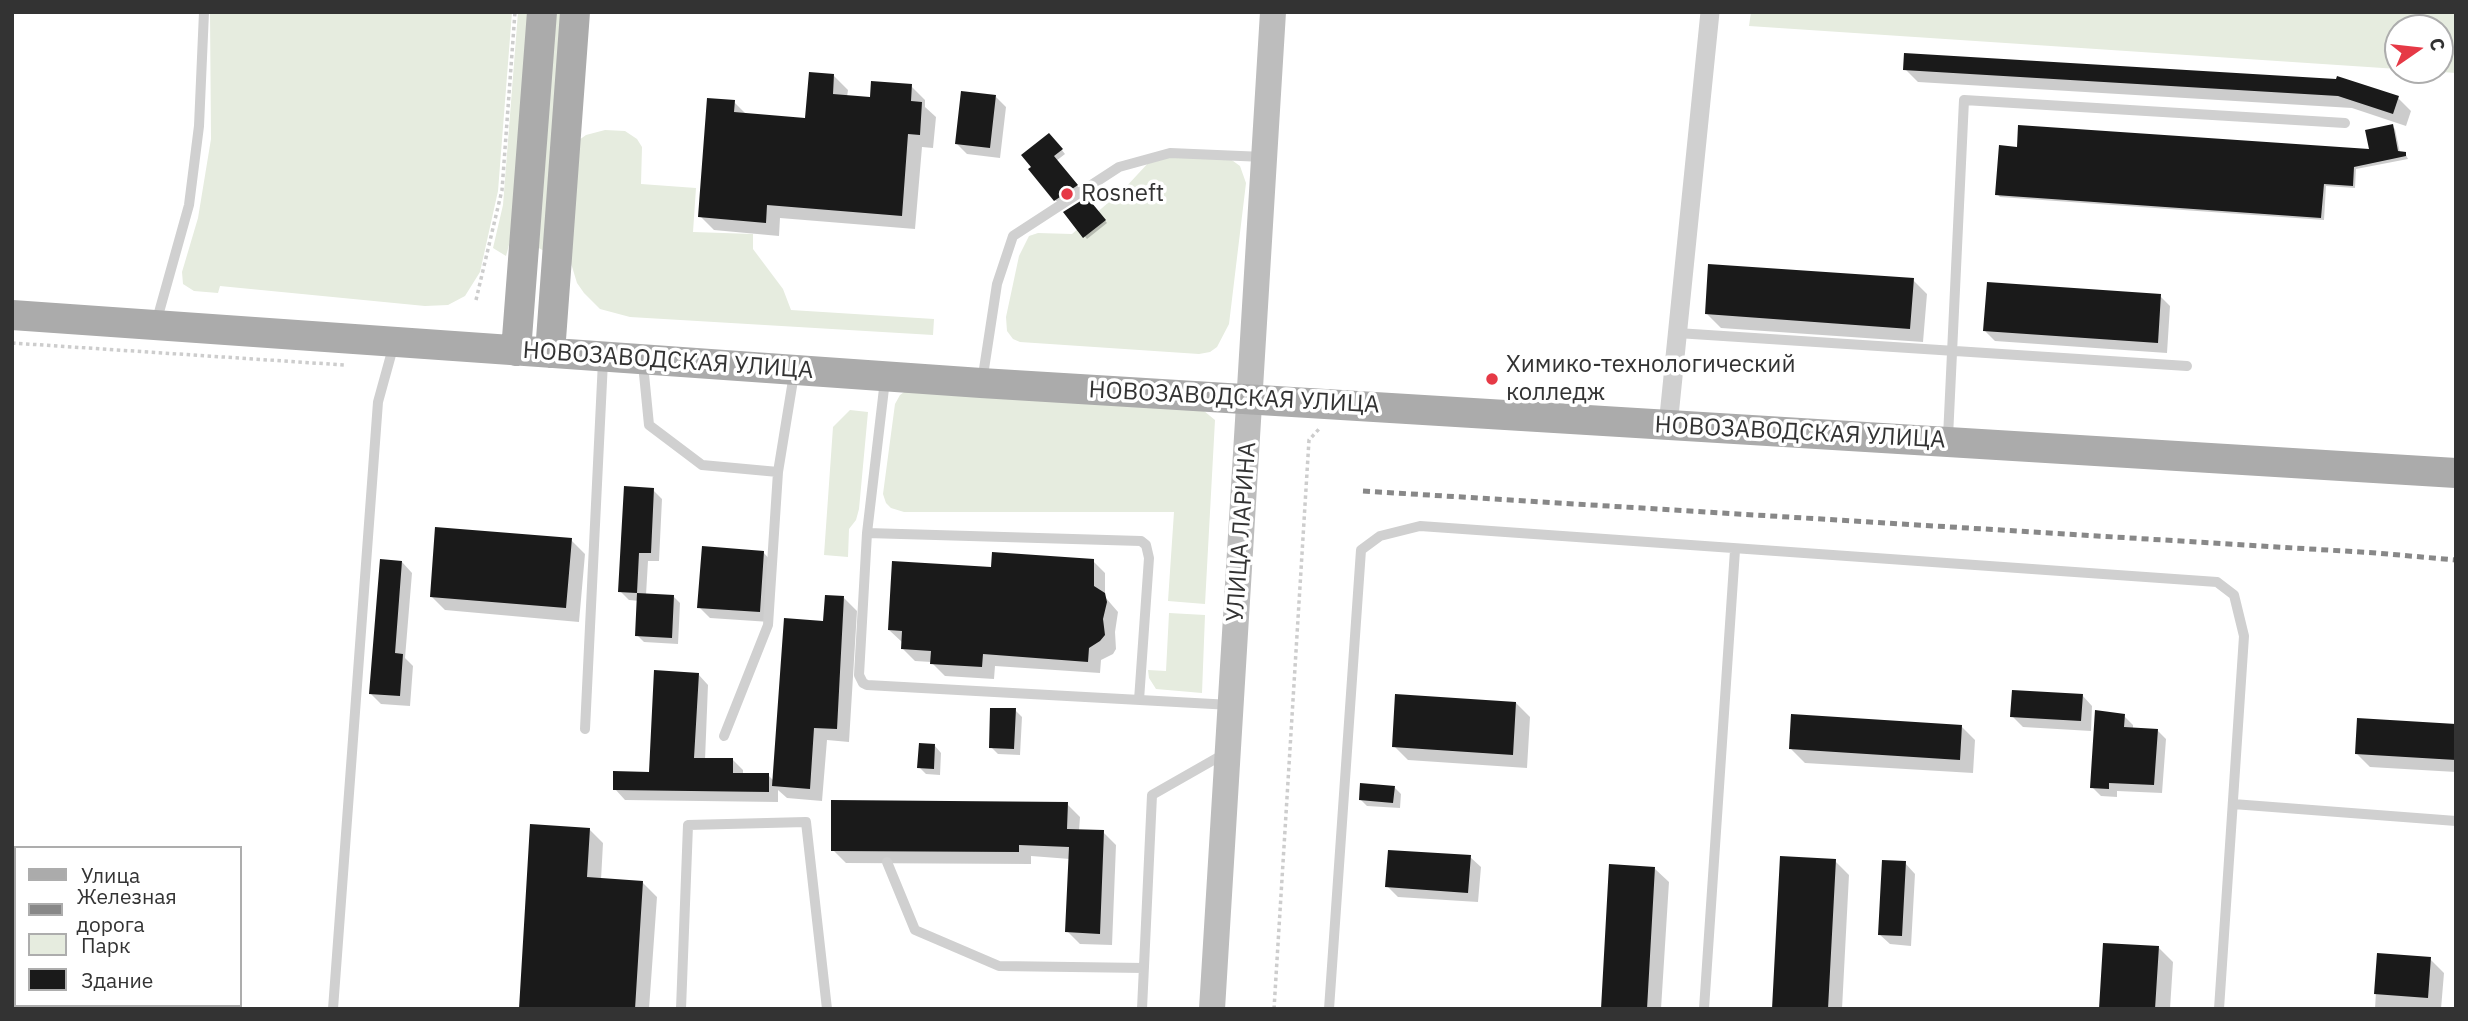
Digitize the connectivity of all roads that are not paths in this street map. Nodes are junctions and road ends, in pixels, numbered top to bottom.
1 (204, 12) edge
2 (542, 12) edge
3 (575, 12) edge
4 (1273, 12) edge
5 (1710, 12) edge
6 (2345, 123) dead end
7 (1264, 157) junction
8 (524, 249) junction
9 (557, 255) junction
10 (12, 315) edge
11 (155, 324) junction
12 (1676, 333) junction
13 (395, 340) junction
14 (516, 351) junction
15 (1952, 352) junction
16 (550, 354) junction
17 (604, 357) junction
18 (643, 360) junction
19 (2187, 366) dead end
20 (794, 370) junction
21 (886, 376) junction
22 (982, 383) junction
23 (1251, 398) junction
24 (1668, 426) junction
25 (1948, 441) junction
26 (778, 472) junction
27 (2456, 473) edge
28 (867, 533) junction
29 (1735, 550) junction
30 (1139, 700) junction
31 (1231, 705) junction
32 (585, 729) dead end
33 (724, 736) dead end
34 (1228, 751) junction
35 (2233, 804) junction
36 (2456, 821) edge
37 (887, 862) dead end
38 (1144, 968) junction
39 (333, 1009) edge
40 (681, 1009) edge
41 (827, 1009) edge
42 (1142, 1009) edge
43 (1212, 1009) edge
44 (1329, 1009) edge
45 (1704, 1009) edge
46 (2219, 1009) edge

1 - 11 lane
2 - 8 main road
3 - 9 main road
4 - 7 street, УЛИЦА ЛАРИНА
5 - 12 street
6 - 15 lane
7 - 22 lane
7 - 23 street, УЛИЦА ЛАРИНА
8 - 9 main road
8 - 14 main road
9 - 16 main road
10 - 11 main road, НОВОЗАВОДСКАЯ УЛИЦА
11 - 13 main road, НОВОЗАВОДСКАЯ УЛИЦА
12 - 15 lane
12 - 24 street
13 - 14 main road, НОВОЗАВОДСКАЯ УЛИЦА
13 - 39 lane
14 - 16 main road, НОВОЗАВОДСКАЯ УЛИЦА
15 - 19 lane
15 - 25 lane
16 - 17 main road, НОВОЗАВОДСКАЯ УЛИЦА
17 - 18 main road, НОВОЗАВОДСКАЯ УЛИЦА
17 - 32 lane
18 - 20 main road, НОВОЗАВОДСКАЯ УЛИЦА
18 - 26 lane
20 - 21 main road, НОВОЗАВОДСКАЯ УЛИЦА
20 - 26 lane
21 - 22 main road, НОВОЗАВОДСКАЯ УЛИЦА
21 - 28 lane
22 - 23 main road, НОВОЗАВОДСКАЯ УЛИЦА
23 - 24 main road, НОВОЗАВОДСКАЯ УЛИЦА
23 - 31 street, УЛИЦА ЛАРИНА
24 - 25 main road, НОВОЗАВОДСКАЯ УЛИЦА
25 - 27 main road, НОВОЗАВОДСКАЯ УЛИЦА
26 - 33 lane
28 - 30 lane
28 - 30 lane
29 - 35 lane
29 - 44 lane
29 - 45 lane
30 - 31 lane
31 - 34 street, УЛИЦА ЛАРИНА
34 - 38 lane
34 - 43 street, УЛИЦА ЛАРИНА
35 - 36 lane
35 - 46 lane
37 - 38 lane
38 - 42 lane
40 - 41 lane

